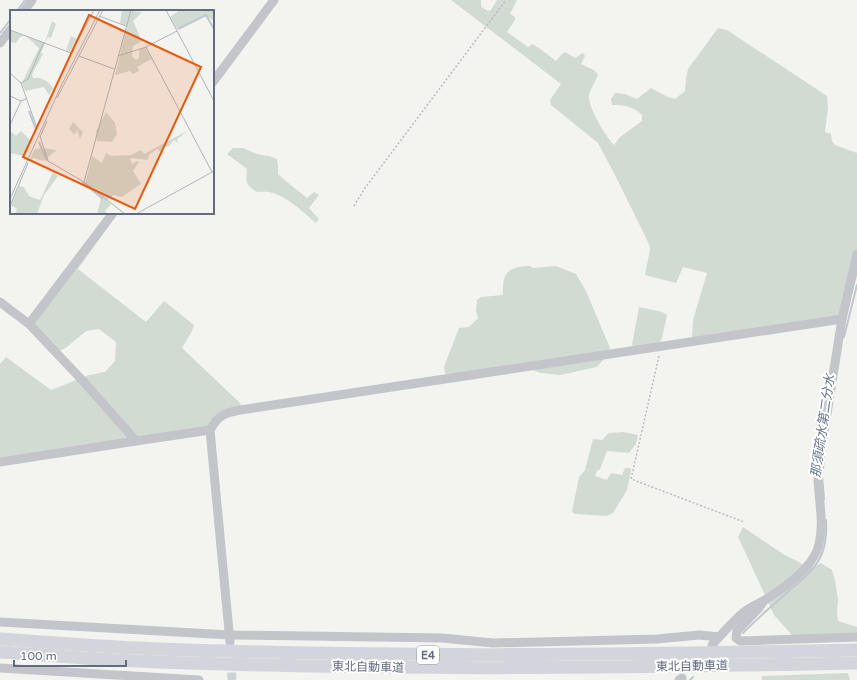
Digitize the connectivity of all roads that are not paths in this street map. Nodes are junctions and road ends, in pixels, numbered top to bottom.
1 (32, 0) edge
2 (274, 0) edge
3 (25, 10) edge
4 (10, 29) edge
5 (0, 43) edge
6 (214, 81) edge
7 (112, 214) edge
8 (857, 254) edge
9 (0, 302) edge
10 (842, 319) junction
11 (29, 324) junction
12 (210, 430) junction
13 (136, 441) junction
14 (0, 462) edge
15 (764, 600) junction
16 (0, 622) edge
17 (719, 637) junction
18 (857, 637) edge
19 (230, 638) junction
20 (0, 639) edge
21 (712, 645) dead end
22 (857, 650) edge
23 (0, 652) edge
24 (857, 663) edge
25 (0, 668) edge
26 (199, 680) edge

1 - 3 street
2 - 6 street
4 - 5 street
7 - 11 street
8 - 10 street
9 - 11 street
10 - 12 street
10 - 15 street
11 - 13 street
12 - 13 street
12 - 19 street
13 - 14 street
15 - 17 street
15 - 18 street
16 - 19 street
17 - 19 street
17 - 21 street
20 - 22 highway, 東北自動車道 / E4
23 - 24 highway, 東北自動車道 / E4
25 - 26 street

